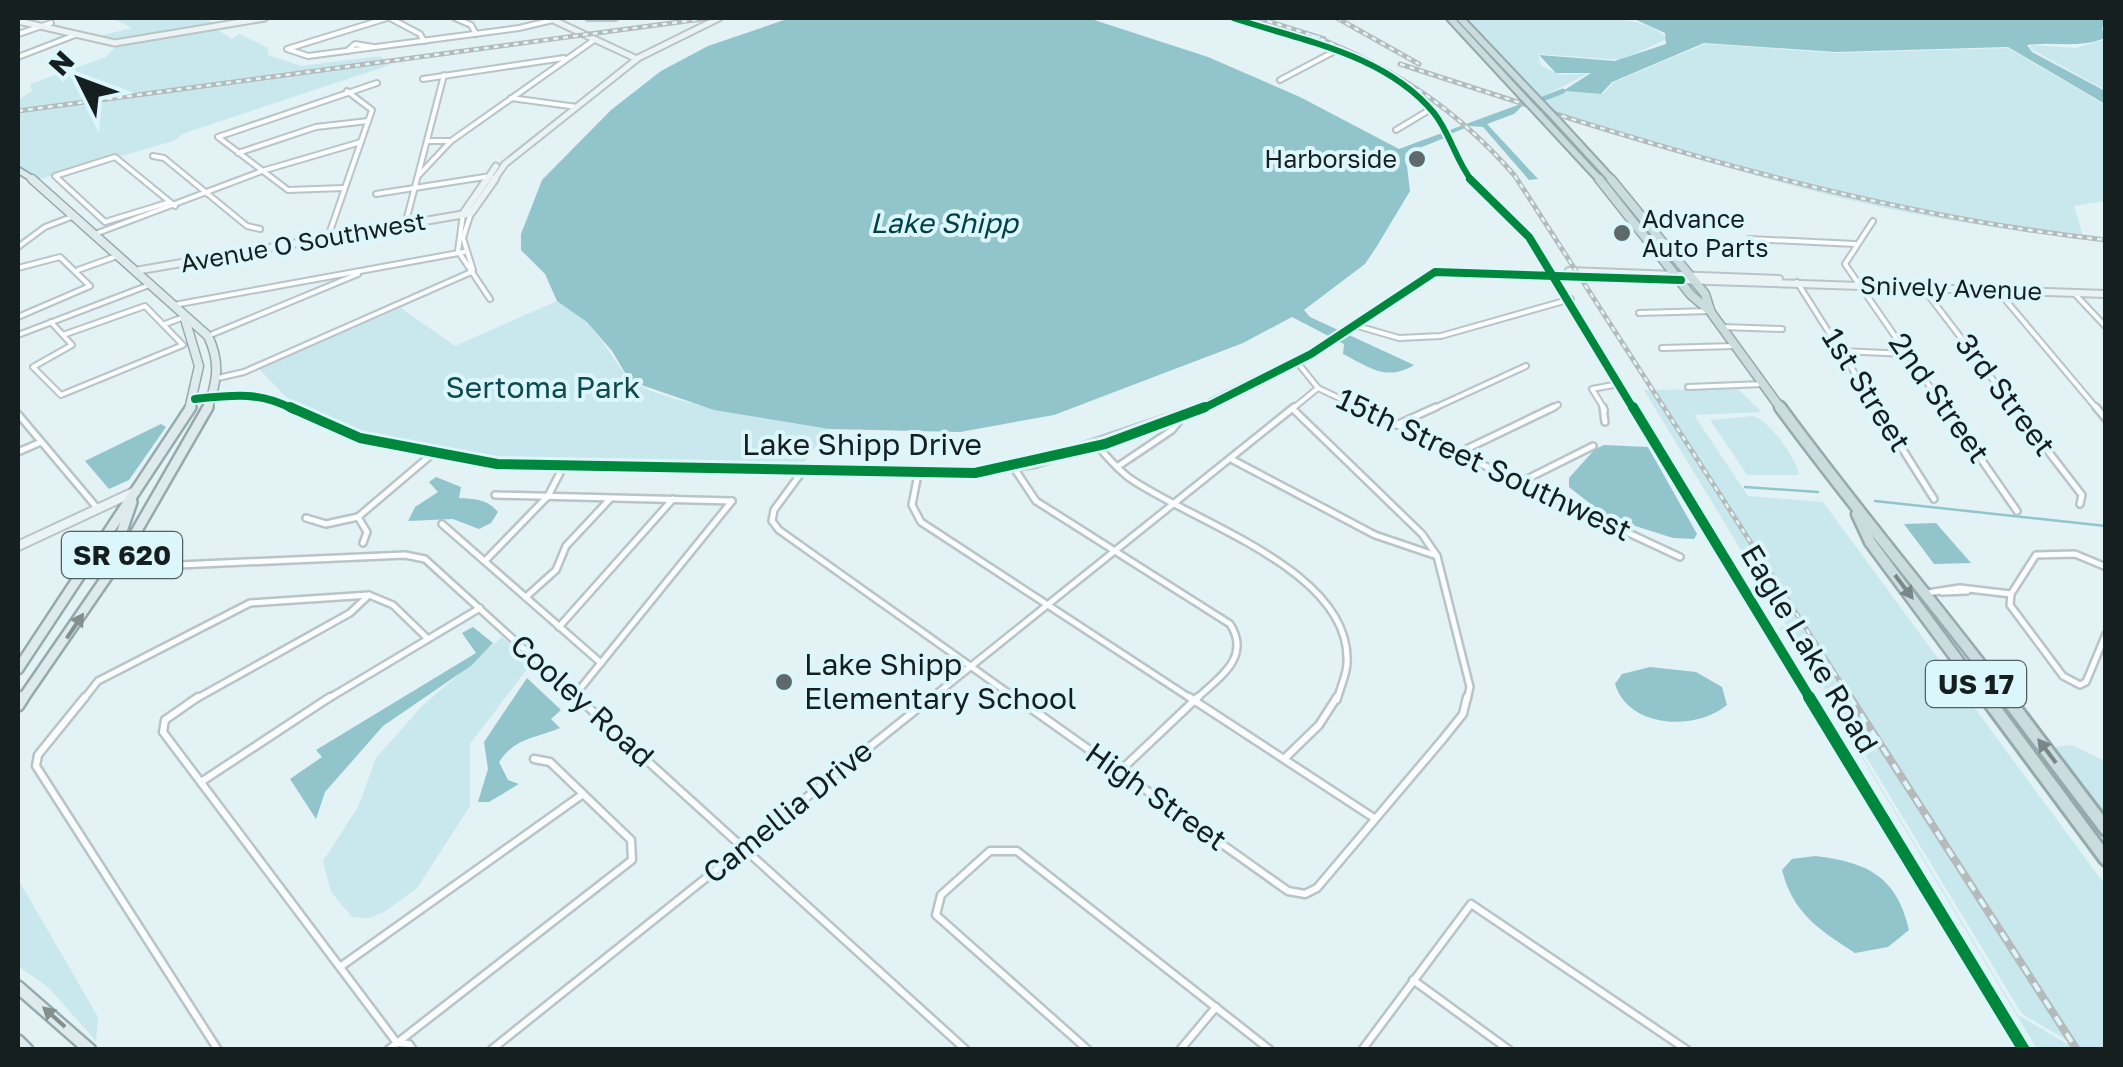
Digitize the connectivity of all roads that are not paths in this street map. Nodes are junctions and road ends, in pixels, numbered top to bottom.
1 (264, 18) edge
2 (389, 18) edge
3 (456, 18) edge
4 (551, 18) edge
5 (561, 18) edge
6 (588, 18) edge
7 (614, 18) edge
8 (719, 18) edge
9 (1233, 18) edge
10 (1450, 18) edge
11 (1460, 18) edge
12 (18, 21) edge
13 (51, 22) junction
14 (18, 34) edge
15 (80, 34) junction
16 (476, 34) junction
17 (424, 40) junction
18 (594, 40) junction
19 (601, 43) junction
20 (582, 46) junction
21 (1335, 51) junction
22 (18, 57) edge
23 (566, 58) junction
24 (637, 60) junction
25 (444, 76) junction
26 (423, 78) dead end
27 (1280, 80) dead end
28 (377, 83) dead end
29 (347, 91) junction
30 (511, 98) junction
31 (574, 107) junction
32 (1431, 110) junction
33 (368, 120) junction
34 (1396, 130) dead end
35 (427, 140) junction
36 (450, 141) junction
37 (361, 142) junction
38 (238, 153) junction
39 (153, 156) dead end
40 (18, 170) edge
41 (262, 171) junction
42 (419, 175) junction
43 (490, 176) junction
44 (415, 187) junction
45 (344, 188) junction
46 (207, 193) junction
47 (376, 194) dead end
48 (172, 204) junction
49 (467, 214) junction
50 (74, 216) junction
51 (1873, 221) dead end
52 (406, 225) junction
53 (260, 230) dead end
54 (94, 235) junction
55 (328, 237) junction
56 (1749, 239) dead end
57 (1855, 244) junction
58 (18, 248) edge
59 (464, 252) junction
60 (456, 254) junction
61 (118, 256) junction
62 (18, 268) edge
63 (376, 268) junction
64 (76, 271) junction
65 (135, 271) junction
66 (1554, 272) junction
67 (470, 273) junction
68 (1678, 276) junction
69 (1693, 277) junction
70 (1796, 282) junction
71 (1860, 284) junction
72 (149, 285) junction
73 (1923, 288) junction
74 (1998, 290) junction
75 (2074, 293) junction
76 (2106, 294) edge
77 (490, 298) dead end
78 (1571, 299) junction
79 (171, 306) junction
80 (1710, 311) junction
81 (1639, 314) dead end
82 (18, 317) edge
83 (184, 317) junction
84 (51, 322) junction
85 (165, 324) junction
86 (1352, 326) junction
87 (1722, 327) junction
88 (2106, 327) edge
89 (1782, 330) dead end
90 (18, 335) edge
91 (64, 335) junction
92 (208, 336) junction
93 (1735, 346) junction
94 (1662, 348) dead end
95 (1841, 351) junction
96 (1909, 354) junction
97 (1297, 362) junction
98 (1526, 366) dead end
99 (218, 378) junction
100 (1619, 384) junction
101 (1763, 384) junction
102 (1688, 386) dead end
103 (1318, 388) junction
104 (213, 397) junction
105 (195, 399) junction
106 (1558, 405) dead end
107 (1294, 411) junction
108 (18, 414) edge
109 (1183, 416) junction
110 (2106, 419) edge
111 (1604, 422) dead end
112 (1396, 425) junction
113 (41, 442) junction
114 (1096, 444) junction
115 (1593, 446) dead end
116 (18, 452) edge
117 (1456, 454) junction
118 (430, 455) junction
119 (1233, 460) junction
120 (563, 467) junction
121 (1014, 468) junction
122 (1117, 468) junction
123 (802, 472) junction
124 (918, 474) junction
125 (1519, 483) junction
126 (134, 495) junction
127 (495, 495) dead end
128 (548, 496) junction
129 (611, 497) junction
130 (673, 499) junction
131 (1934, 499) dead end
132 (2080, 504) dead end
133 (1178, 505) junction
134 (1852, 505) junction
135 (98, 509) junction
136 (2017, 511) dead end
137 (358, 516) junction
138 (306, 518) dead end
139 (442, 524) dead end
140 (1414, 526) junction
141 (1398, 542) junction
142 (364, 543) dead end
143 (18, 546) edge
144 (128, 546) junction
145 (1118, 552) junction
146 (1438, 556) junction
147 (1680, 556) dead end
148 (485, 560) junction
149 (2106, 566) edge
150 (1927, 593) junction
151 (2011, 594) junction
152 (370, 595) junction
153 (526, 597) junction
154 (1048, 606) junction
155 (480, 608) junction
156 (560, 627) junction
157 (2106, 634) edge
158 (428, 640) junction
159 (601, 663) junction
160 (1962, 664) junction
161 (1981, 664) junction
162 (971, 665) junction
163 (18, 670) edge
164 (575, 694) junction
165 (1195, 701) junction
166 (18, 705) edge
167 (534, 758) dead end
168 (1284, 760) junction
169 (1120, 771) junction
170 (201, 782) junction
171 (583, 794) junction
172 (1376, 818) junction
173 (2106, 829) edge
174 (744, 847) junction
175 (2106, 859) edge
176 (340, 967) junction
177 (1413, 980) junction
178 (18, 986) edge
179 (1216, 1008) junction
180 (18, 1040) edge
181 (394, 1047) edge
182 (28, 1050) edge
183 (90, 1050) edge
184 (218, 1050) edge
185 (413, 1050) edge
186 (491, 1050) edge
187 (966, 1050) edge
188 (1088, 1050) edge
189 (1180, 1050) edge
190 (1270, 1050) edge
191 (1362, 1050) edge
192 (1508, 1050) edge
193 (1688, 1050) edge
194 (2024, 1050) edge

1 - 15 street
2 - 17 street
2 - 17 street
3 - 16 street
4 - 5 street
4 - 16 street
4 - 18 street
6 - 7 street
8 - 24 street
9 - 21 street, Eagle Lake Road
10 - 68 highway, US 17, bridge
11 - 69 highway, US 17, bridge
12 - 13 street
13 - 14 street
13 - 15 street
15 - 22 street
16 - 17 street
18 - 19 street
18 - 20 street
19 - 20 street
19 - 24 street
20 - 23 street
21 - 27 street
21 - 32 street, Eagle Lake Road
23 - 25 street
23 - 30 street
24 - 31 street
25 - 26 street
25 - 35 street
28 - 29 street
29 - 33 street
29 - 38 street
30 - 31 street
30 - 36 street
31 - 43 street
32 - 34 street
32 - 66 street, Eagle Lake Road
33 - 37 street
33 - 38 street
35 - 36 street
35 - 42 street
36 - 42 street
37 - 41 street
37 - 45 street
38 - 41 street
39 - 46 street
40 - 50 main road
41 - 45 street
41 - 46 street
42 - 44 street
43 - 44 street
43 - 49 street
44 - 47 street
44 - 52 street
45 - 55 street
46 - 48 street
46 - 53 street
48 - 48 street
48 - 54 street
49 - 52 street, Avenue O Southwest
49 - 59 street
49 - 60 street
50 - 54 main road
50 - 58 street
51 - 57 street
52 - 55 street, Avenue O Southwest
54 - 61 main road
55 - 65 street, Avenue O Southwest
56 - 57 street
57 - 71 street
59 - 60 street
59 - 67 street
60 - 63 street
60 - 67 street
61 - 64 street
61 - 65 main road
62 - 64 street
63 - 79 street
63 - 92 street
64 - 82 street
65 - 72 main road
66 - 68 street, Snively Avenue
66 - 78 street, Eagle Lake Road
66 - 86 street, Lake Shipp Drive
67 - 77 street
67 - 99 street
68 - 69 street, Snively Avenue
68 - 80 highway, US 17
69 - 70 street, Snively Avenue
69 - 80 highway, US 17
70 - 71 street, Snively Avenue
70 - 95 street, 1st Street
71 - 73 street, Snively Avenue
71 - 96 street, 2nd Street
72 - 79 main road
72 - 84 street
73 - 74 street, Snively Avenue
73 - 132 street, 3rd Street
74 - 75 street, Snively Avenue
74 - 110 street
75 - 76 street, Snively Avenue
75 - 88 street
78 - 86 street
78 - 100 street, Eagle Lake Road
79 - 83 main road
80 - 81 street
80 - 87 highway, US 17
83 - 85 street
83 - 92 main road
83 - 105 main road
84 - 90 street
84 - 91 street
85 - 91 street
85 - 91 street
86 - 97 street, Lake Shipp Drive
87 - 89 street
87 - 93 highway, US 17
92 - 99 main road
93 - 94 street
93 - 101 highway, US 17
95 - 96 street
95 - 131 street, 1st Street
96 - 136 street, 2nd Street
97 - 103 street, 15th Street Southwest
97 - 109 street, Lake Shipp Drive
98 - 112 street
99 - 104 main road
100 - 111 street
100 - 194 street, Eagle Lake Road
101 - 102 street
101 - 134 highway, US 17
103 - 107 street, Camellia Drive
103 - 112 street, 15th Street Southwest
104 - 105 street, Lake Shipp Drive
104 - 118 street, Lake Shipp Drive
104 - 144 main road, SR 620
105 - 126 main road, SR 620
106 - 117 street
107 - 119 street, Camellia Drive
107 - 140 street
108 - 113 street
109 - 114 street, Lake Shipp Drive
109 - 122 street
112 - 117 street, 15th Street Southwest
113 - 116 street
113 - 135 street
114 - 121 street, Lake Shipp Drive
114 - 122 street
115 - 125 street
117 - 125 street, 15th Street Southwest
118 - 120 street, Lake Shipp Drive
118 - 137 street
119 - 133 street, Camellia Drive
119 - 141 street
120 - 123 street, Lake Shipp Drive
120 - 128 street
121 - 124 street, Lake Shipp Drive
121 - 145 street
122 - 133 street
123 - 124 street, Lake Shipp Drive
123 - 162 street, High Street
124 - 154 street
125 - 147 street, 15th Street Southwest
126 - 135 street
126 - 144 main road
126 - 163 main road, SR 620
127 - 128 street
128 - 129 street
128 - 148 street
129 - 130 street
129 - 153 street
130 - 156 street
130 - 159 street
133 - 145 street, Camellia Drive
133 - 168 street
134 - 150 highway, US 17
134 -> 160 highway, US 17
135 - 143 street
137 - 138 street
137 - 142 street
139 - 148 street
140 - 141 street
140 - 146 street
141 - 146 street
144 - 155 street, Cooley Road
166 -> 144 main road, SR 620
145 - 154 street, Camellia Drive
145 - 165 street
146 - 172 street
148 - 153 street
149 - 151 street
150 - 151 street
150 - 161 highway, US 17
151 - 157 street
152 - 158 street
152 - 170 street
152 - 184 street
153 - 156 street
154 - 162 street, Camellia Drive
154 - 165 street
155 - 158 street
155 - 164 street, Cooley Road
156 - 159 street
158 - 170 street
159 - 164 street
160 - 161 street
160 - 175 highway, US 17
173 -> 161 highway, US 17
162 - 169 street, High Street
162 - 174 street, Camellia Drive
164 - 174 street, Cooley Road
165 - 168 street
165 - 169 street
167 - 171 street
168 - 172 street
169 - 172 street, High Street
170 - 176 street
171 - 176 street
171 - 181 street
174 - 186 street, Camellia Drive
174 - 187 street, Cooley Road
176 - 181 street
177 - 191 street
177 - 192 street
177 - 193 street
183 -> 178 main road
179 - 188 street
179 - 189 street
179 - 190 street
180 - 182 main road
181 - 185 street

